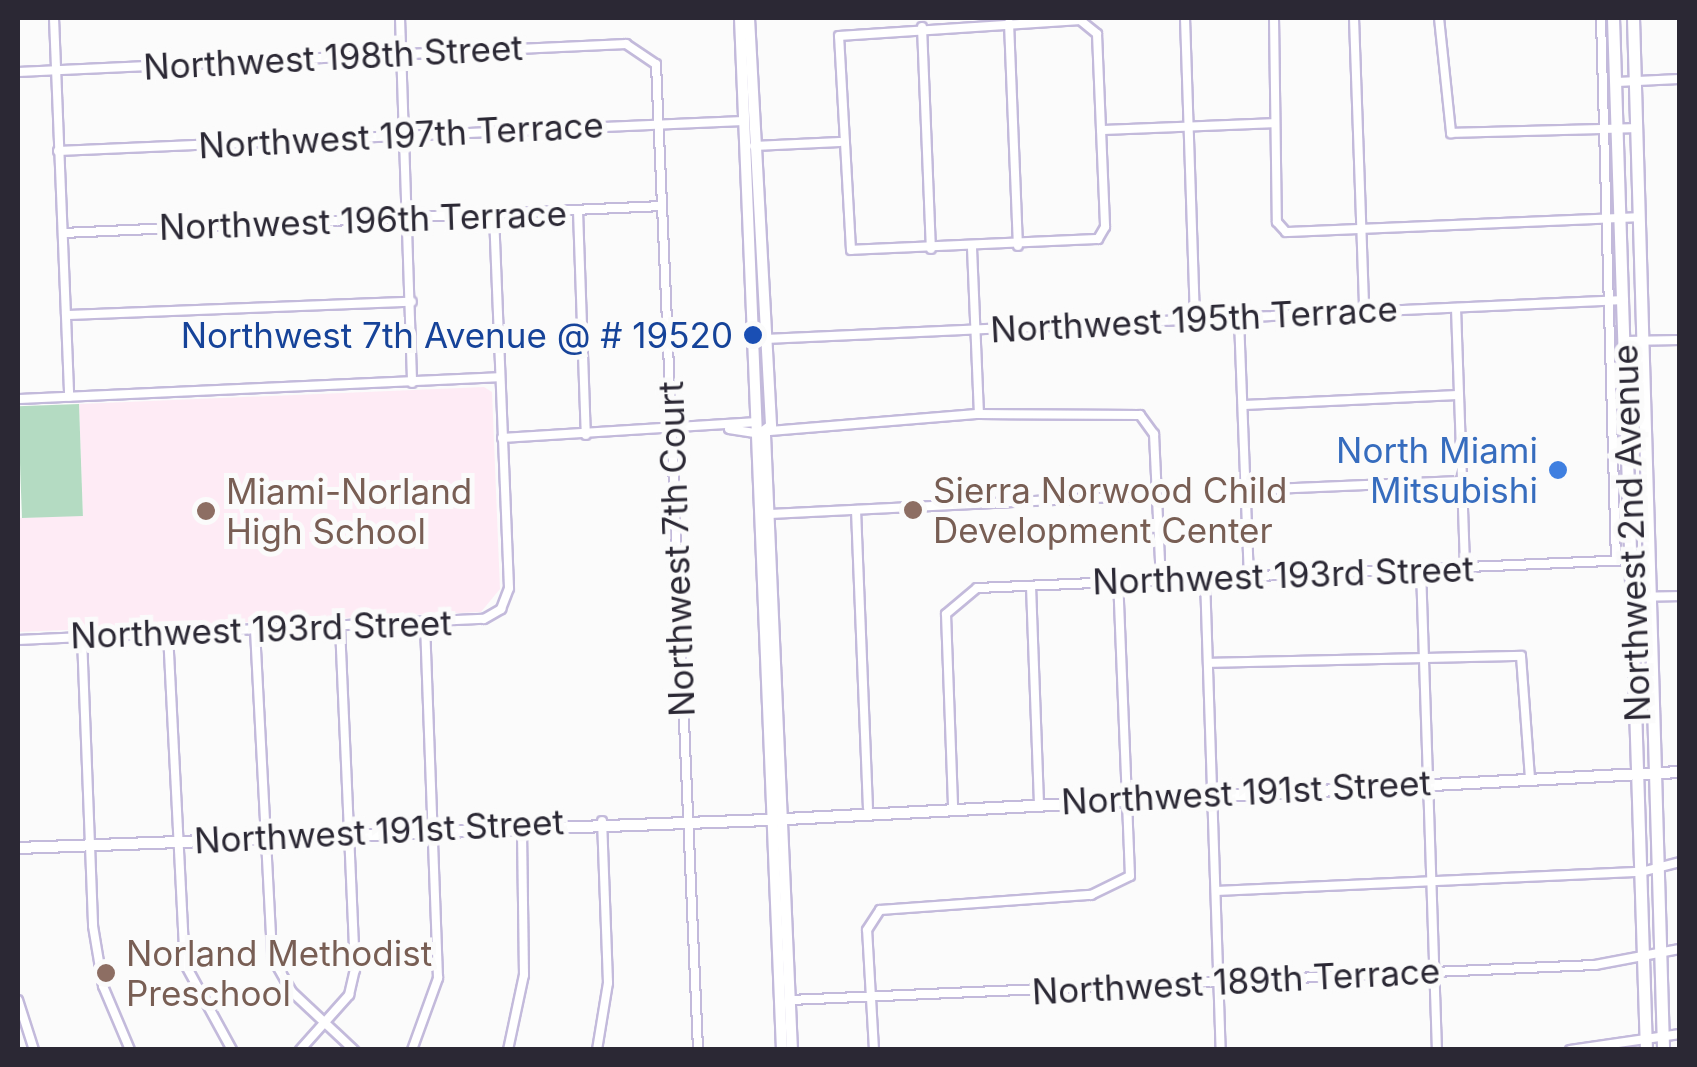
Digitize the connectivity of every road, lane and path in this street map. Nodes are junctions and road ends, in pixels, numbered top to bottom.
1 (54, 18) edge
2 (400, 18) edge
3 (740, 18) edge
4 (749, 18) edge
5 (1185, 18) edge
6 (1274, 18) edge
7 (1354, 18) edge
8 (1439, 18) edge
9 (1601, 18) edge
10 (1613, 18) edge
11 (1632, 18) edge
12 (965, 21) edge
13 (1010, 23) junction
14 (922, 26) junction
15 (646, 52) joint
16 (401, 53) junction
17 (56, 70) junction
18 (18, 72) edge
19 (1680, 79) edge
20 (1634, 81) junction
21 (1616, 82) junction
22 (743, 120) junction
23 (660, 122) junction
24 (1274, 123) junction
25 (1188, 126) junction
26 (1619, 128) junction
27 (1636, 128) junction
28 (1604, 129) junction
29 (1101, 130) junction
30 (404, 135) junction
31 (840, 142) junction
32 (754, 146) junction
33 (58, 151) junction
34 (662, 206) junction
35 (578, 210) junction
36 (494, 214) junction
37 (1638, 217) junction
38 (408, 218) junction
39 (1622, 219) junction
40 (1606, 220) junction
41 (1362, 230) junction
42 (63, 233) junction
43 (1018, 246) junction
44 (972, 248) junction
45 (932, 249) junction
46 (1608, 300) junction
47 (1624, 300) junction
48 (412, 302) junction
49 (1456, 308) junction
50 (1364, 311) junction
51 (66, 315) junction
52 (1240, 319) junction
53 (1195, 320) junction
54 (976, 329) junction
55 (764, 340) junction
56 (1680, 340) edge
57 (1626, 341) junction
58 (1642, 341) junction
59 (499, 377) junction
60 (412, 383) junction
61 (1458, 395) junction
62 (69, 396) junction
63 (18, 399) edge
64 (1243, 405) junction
65 (979, 414) junction
66 (761, 426) junction
67 (671, 431) junction
68 (586, 435) junction
69 (502, 439) junction
70 (1462, 481) junction
71 (1246, 490) junction
72 (1157, 495) junction
73 (856, 510) junction
74 (769, 514) junction
75 (1632, 560) junction
76 (1616, 561) junction
77 (1465, 567) junction
78 (1422, 569) junction
79 (1249, 575) junction
80 (1205, 578) junction
81 (1161, 580) junction
82 (1118, 582) junction
83 (1031, 586) junction
84 (1680, 596) edge
85 (1632, 597) junction
86 (1650, 597) junction
87 (425, 622) junction
88 (340, 626) junction
89 (255, 630) junction
90 (168, 633) junction
91 (82, 637) junction
92 (18, 640) edge
93 (1426, 654) junction
94 (1208, 663) junction
95 (1680, 772) edge
96 (1638, 774) junction
97 (1655, 774) junction
98 (1530, 779) junction
99 (1430, 784) junction
100 (1212, 793) junction
101 (1128, 797) junction
102 (1039, 801) junction
103 (953, 804) junction
104 (868, 808) junction
105 (777, 814) junction
106 (688, 816) junction
107 (602, 820) junction
108 (522, 824) junction
109 (434, 828) junction
110 (350, 832) junction
111 (264, 837) junction
112 (177, 841) junction
113 (91, 844) junction
114 (18, 848) edge
115 (1680, 862) edge
116 (1657, 863) junction
117 (1641, 872) junction
118 (1433, 881) junction
119 (1216, 891) junction
120 (1680, 949) edge
121 (1660, 950) junction
122 (1644, 960) junction
123 (1436, 971) junction
124 (1218, 984) junction
125 (872, 998) junction
126 (18, 1000) edge
127 (790, 1000) junction
128 (325, 1024) junction
129 (1680, 1034) edge
130 (1662, 1035) junction
131 (1646, 1046) edge
132 (34, 1050) edge
133 (130, 1050) edge
134 (232, 1050) edge
135 (300, 1050) edge
136 (354, 1050) edge
137 (412, 1050) edge
138 (508, 1050) edge
139 (597, 1050) edge
140 (698, 1050) edge
141 (782, 1050) edge
142 (792, 1050) edge
143 (874, 1050) edge
144 (1220, 1050) edge
145 (1436, 1050) edge
146 (1570, 1050) edge
147 (1662, 1050) edge

1 - 17 street
2 - 16 street
3 - 22 street
4 - 32 street
5 - 25 street
6 - 24 street
7 - 41 street
8 - 28 street
9 - 28 street
10 - 21 main road, Northwest 2nd Avenue
11 - 20 main road, Northwest 2nd Avenue
12 - 13 street
12 - 14 street
13 - 29 street
13 - 43 street
14 - 31 street
14 - 45 street
15 - 16 street, Northwest 198th Street
15 - 23 street, Northwest 7th Court
16 - 17 street, Northwest 198th Street
16 - 30 street
17 - 18 street, Northwest 198th Street
17 - 33 street
19 - 20 street
20 - 21 street
20 - 27 main road, Northwest 2nd Avenue
21 - 26 main road, Northwest 2nd Avenue
22 - 23 street, Northwest 197th Terrace
22 - 66 street
23 - 30 street, Northwest 197th Terrace
23 - 34 street, Northwest 7th Court
24 - 25 street
24 - 41 street
25 - 29 street
25 - 53 street
26 - 27 street
26 - 28 street
26 - 39 main road, Northwest 2nd Avenue
27 - 37 main road, Northwest 2nd Avenue
28 - 40 street
29 - 43 street
30 - 33 street, Northwest 197th Terrace
30 - 38 street
31 - 32 street
31 - 45 street
32 - 55 street
33 - 42 street
34 - 35 street, Northwest 196th Terrace
34 - 67 street, Northwest 7th Court
35 - 36 street, Northwest 196th Terrace
35 - 68 street
36 - 38 street, Northwest 196th Terrace
36 - 59 street
37 - 39 street
37 - 58 main road, Northwest 2nd Avenue
38 - 42 street, Northwest 196th Terrace
38 - 48 street
39 - 40 street
39 - 47 main road, Northwest 2nd Avenue
40 - 41 street
40 - 46 street
41 - 50 street
42 - 51 street
43 - 44 street
44 - 45 street
44 - 54 street
46 - 47 street, Northwest 195th Terrace
46 - 49 street, Northwest 195th Terrace
46 - 76 street
47 - 57 main road, Northwest 2nd Avenue
48 - 51 street
48 - 60 street
49 - 50 street, Northwest 195th Terrace
49 - 61 street
50 - 52 street, Northwest 195th Terrace
51 - 62 street
52 - 53 street, Northwest 195th Terrace
52 - 64 street
53 - 54 street, Northwest 195th Terrace
54 - 55 street, Northwest 195th Terrace
54 - 65 street
55 - 66 street
56 - 58 street
57 - 58 street
57 - 75 main road, Northwest 2nd Avenue
58 - 86 main road, Northwest 2nd Avenue
59 - 60 street
59 - 69 street
60 - 62 street
61 - 64 street
61 - 70 street
62 - 63 street
64 - 71 street
65 - 66 street
65 - 72 street
66 - 67 street
66 - 74 street
66 - 105 street
67 - 68 street
67 - 106 street, Northwest 7th Court
68 - 69 street
69 - 87 street, Northwest 193rd Street
70 - 71 street
70 - 77 street
71 - 79 street
72 - 73 street
72 - 81 street
73 - 74 street
73 - 104 street
74 - 105 street
75 - 76 street, Northwest 193rd Street
75 - 85 main road, Northwest 2nd Avenue
76 - 77 street, Northwest 193rd Street
77 - 78 street, Northwest 193rd Street
78 - 79 street, Northwest 193rd Street
78 - 93 street
79 - 80 street, Northwest 193rd Street
80 - 81 street, Northwest 193rd Street
80 - 94 street
81 - 82 street, Northwest 193rd Street
82 - 83 street, Northwest 193rd Street
82 - 101 street
83 - 102 street
83 - 103 street, Northwest 193rd Street
84 - 86 street
85 - 86 street
85 - 96 main road, Northwest 2nd Avenue
86 - 97 main road, Northwest 2nd Avenue
87 - 88 street, Northwest 193rd Street
87 - 109 street
88 - 89 street, Northwest 193rd Street
88 - 110 street
89 - 90 street, Northwest 193rd Street
89 - 111 street
90 - 91 street, Northwest 193rd Street
90 - 112 street
91 - 92 street, Northwest 193rd Street
91 - 113 street
93 - 94 street
93 - 98 street
93 - 99 street
94 - 100 street
95 - 97 street, Northwest 191st Street
96 - 97 street, Northwest 191st Street
96 - 98 street, Northwest 191st Street
96 - 117 main road, Northwest 2nd Avenue
97 - 116 main road, Northwest 2nd Avenue
98 - 99 street, Northwest 191st Street
99 - 100 street, Northwest 191st Street
99 - 118 street
100 - 101 street, Northwest 191st Street
100 - 119 street
101 - 102 street, Northwest 191st Street
101 - 125 street
102 - 103 street, Northwest 191st Street
103 - 104 street, Northwest 191st Street
104 - 105 street, Northwest 191st Street
105 - 106 street, Northwest 191st Street
105 - 127 street
105 - 141 street
106 - 107 street, Northwest 191st Street
106 - 140 street, Northwest 7th Court
107 - 108 street, Northwest 191st Street
107 - 139 street
108 - 109 street, Northwest 191st Street
108 - 138 street
109 - 110 street, Northwest 191st Street
109 - 137 street
110 - 111 street, Northwest 191st Street
110 - 128 street
111 - 112 street, Northwest 191st Street
111 - 128 street
112 - 113 street, Northwest 191st Street
112 - 134 street
113 - 114 street, Northwest 191st Street
113 - 133 street
115 - 116 street
116 - 117 street
116 - 121 main road, Northwest 2nd Avenue
117 - 118 street
117 - 122 main road, Northwest 2nd Avenue
118 - 119 street
118 - 123 street
119 - 124 street
120 - 121 street, Northwest 189th Terrace
121 - 122 street, Northwest 189th Terrace
121 - 130 main road, Northwest 2nd Avenue
122 - 123 street, Northwest 189th Terrace
122 - 131 main road, Northwest 2nd Avenue
123 - 124 street, Northwest 189th Terrace
123 - 145 street
124 - 125 street, Northwest 189th Terrace
124 - 144 street
125 - 127 street, Northwest 189th Terrace
125 - 143 street
126 - 132 street
127 - 142 street
128 - 135 street
128 - 136 street
129 - 130 street
130 - 131 street
130 - 147 main road, Northwest 2nd Avenue
131 - 146 street

